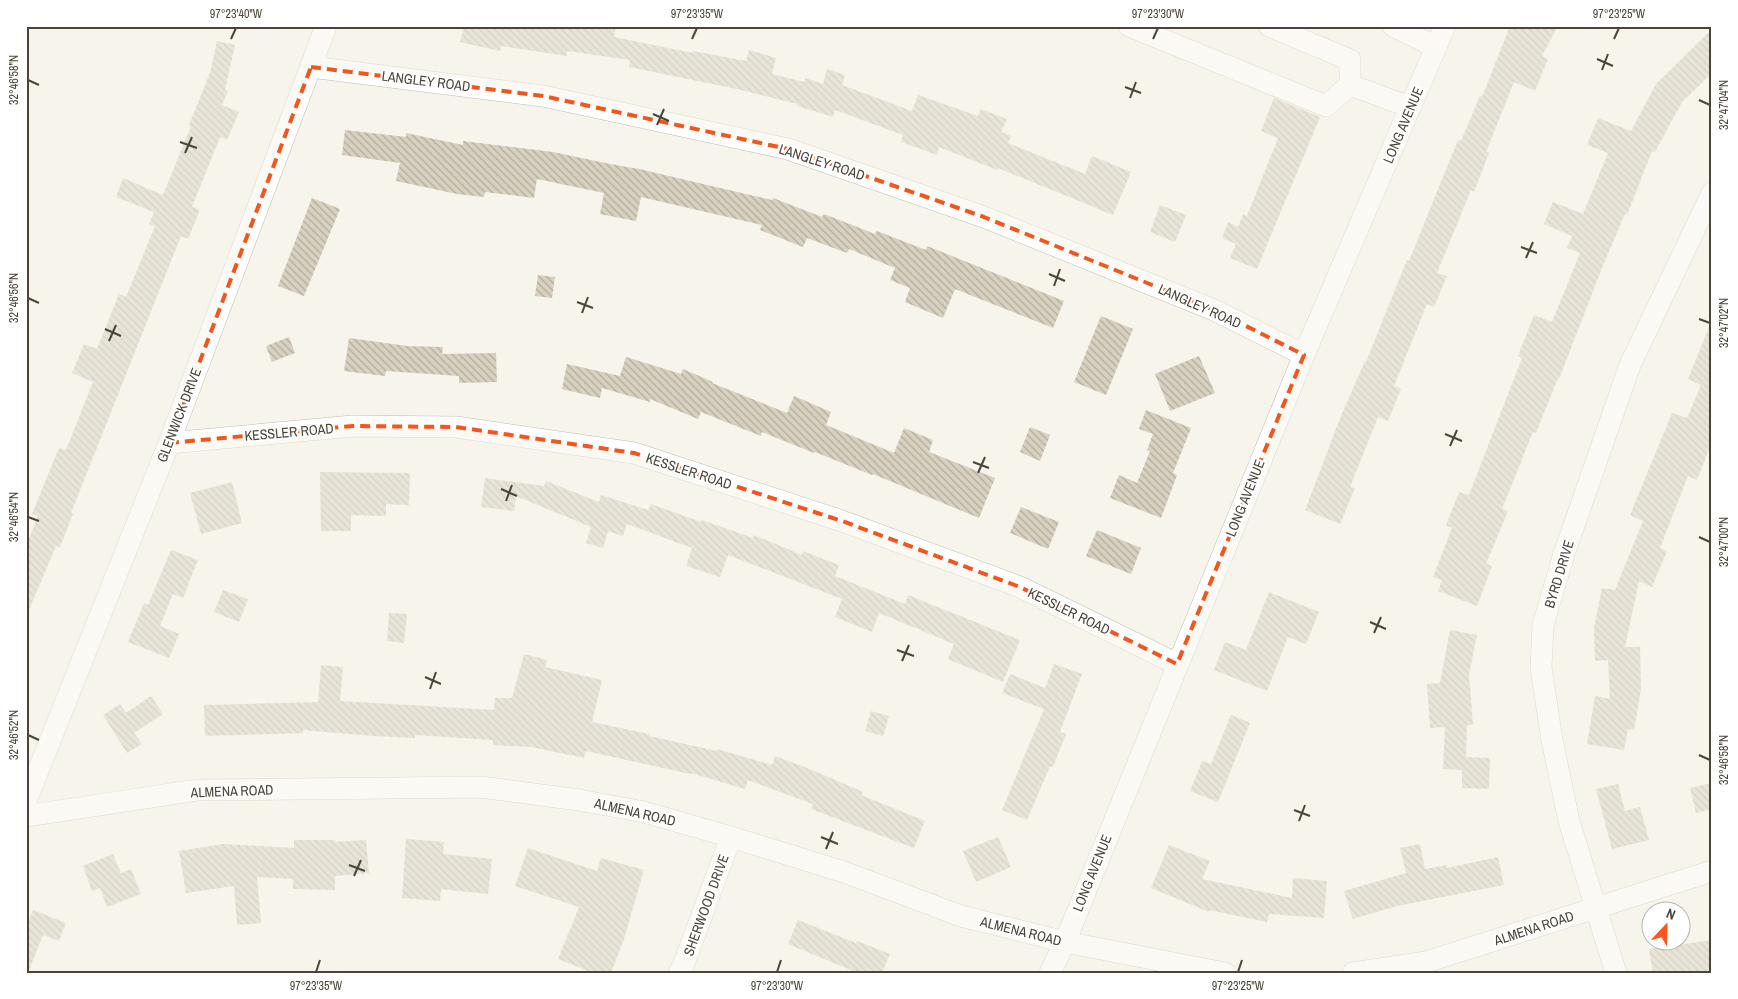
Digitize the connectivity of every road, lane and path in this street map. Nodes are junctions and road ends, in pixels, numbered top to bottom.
1 (326, 26) edge
2 (1129, 26) edge
3 (1269, 26) edge
4 (1393, 26) edge
5 (1446, 26) edge
6 (1436, 47) junction
7 (311, 67) junction
8 (1350, 85) junction
9 (1410, 108) junction
10 (1712, 193) edge
11 (1304, 355) junction
12 (169, 443) junction
13 (1177, 664) junction
14 (26, 801) edge
15 (26, 816) edge
16 (731, 837) junction
17 (1712, 871) edge
18 (1597, 907) junction
19 (1065, 942) junction
20 (679, 973) edge
21 (1050, 973) edge
22 (1225, 973) edge
23 (1353, 973) edge
24 (1616, 973) edge

1 - 7 street, GLENWICK DRIVE
2 - 8 street
3 - 8 street
4 - 6 street
5 - 6 street, LONG AVENUE
6 - 9 street, LONG AVENUE
7 - 11 street, LANGLEY ROAD
7 - 12 street, GLENWICK DRIVE
8 - 9 street
9 - 11 street, LONG AVENUE
10 - 18 street, BYRD DRIVE
11 - 13 street, LONG AVENUE
12 - 13 street, KESSLER ROAD
12 - 14 street, GLENWICK DRIVE
13 - 19 street, LONG AVENUE
15 - 16 street, ALMENA ROAD
16 - 19 street, ALMENA ROAD
16 - 20 street, SHERWOOD DRIVE
17 - 18 street, ALMENA ROAD
18 - 23 street, ALMENA ROAD
18 - 24 street, BYRD DRIVE
19 - 21 street, LONG AVENUE
19 - 22 street, ALMENA ROAD

